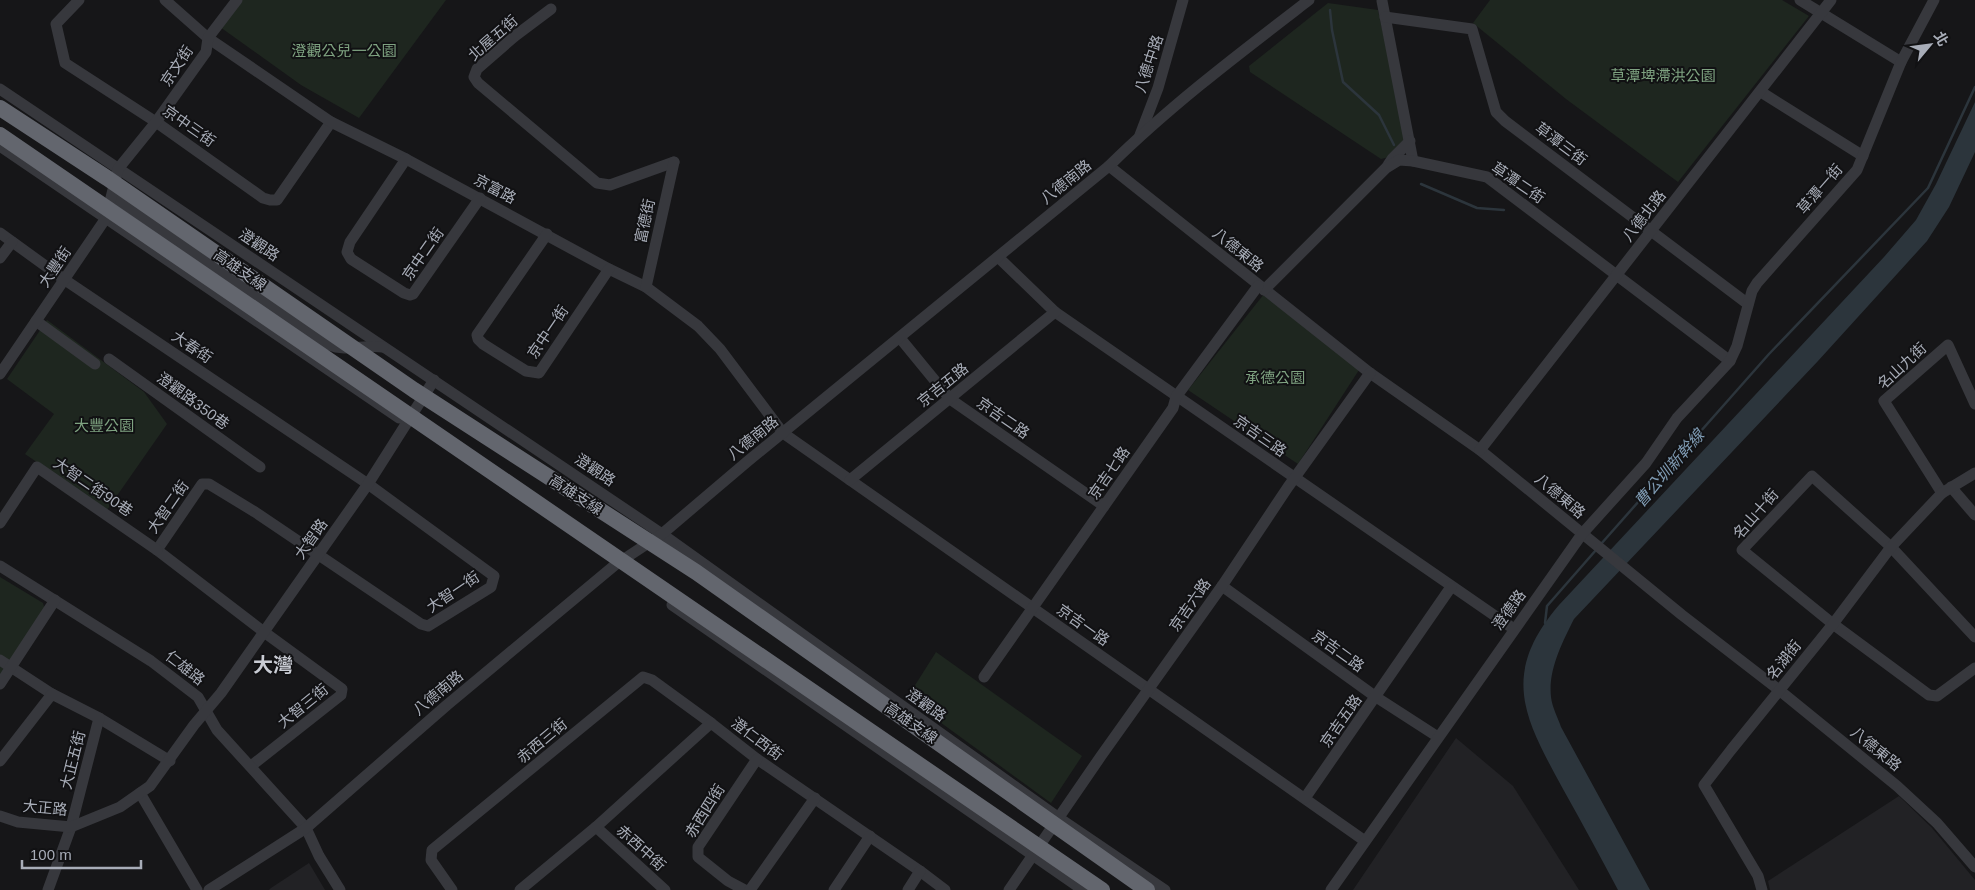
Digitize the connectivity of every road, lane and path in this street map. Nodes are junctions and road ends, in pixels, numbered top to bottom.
1 (79, 0) edge
2 (165, 0) edge
3 (237, 0) edge
4 (1184, 0) edge
5 (1309, 0) edge
6 (1800, 0) edge
7 (1831, 0) edge
8 (1934, 0) edge
9 (1382, 1) dead end
10 (552, 9) dead end
11 (1823, 12) junction
12 (1385, 17) junction
13 (208, 38) junction
14 (1901, 62) junction
15 (0, 89) edge
16 (1761, 92) junction
17 (0, 108) edge
18 (156, 122) junction
19 (331, 122) junction
20 (0, 135) edge
21 (1139, 137) junction
22 (1410, 141) junction
23 (0, 146) edge
24 (1863, 156) junction
25 (406, 159) junction
26 (1413, 161) junction
27 (674, 162) joint
28 (1109, 166) junction
29 (1386, 168) junction
30 (118, 169) junction
31 (112, 196) junction
32 (480, 198) junction
33 (106, 218) junction
34 (1651, 231) junction
35 (0, 233) edge
36 (547, 234) junction
37 (12, 242) junction
38 (998, 257) junction
39 (0, 258) edge
40 (609, 269) junction
41 (1616, 275) junction
42 (65, 280) junction
43 (646, 286) junction
44 (1261, 288) junction
45 (1748, 304) junction
46 (1055, 312) junction
47 (36, 321) junction
48 (900, 338) junction
49 (385, 347) junction
50 (109, 359) dead end
51 (1730, 361) junction
52 (95, 364) dead end
53 (1370, 373) junction
54 (0, 374) edge
55 (434, 380) junction
56 (1176, 397) junction
57 (950, 399) junction
58 (1975, 404) edge
59 (406, 423) junction
60 (783, 434) junction
61 (1480, 450) junction
62 (260, 467) dead end
63 (1975, 473) edge
64 (1294, 478) junction
65 (850, 480) junction
66 (368, 484) junction
67 (1946, 490) junction
68 (1104, 506) junction
69 (1975, 515) edge
70 (0, 523) edge
71 (662, 534) junction
72 (1582, 534) junction
73 (1891, 547) junction
74 (157, 550) junction
75 (318, 555) junction
76 (615, 565) junction
77 (0, 566) edge
78 (1222, 586) junction
79 (1451, 587) junction
80 (55, 600) junction
81 (1033, 608) junction
82 (1833, 624) junction
83 (1514, 630) junction
84 (264, 632) junction
85 (1975, 637) edge
86 (0, 660) edge
87 (11, 668) junction
88 (1975, 668) edge
89 (984, 677) dead end
90 (0, 684) edge
91 (1149, 689) junction
92 (1779, 690) junction
93 (52, 694) junction
94 (1376, 697) junction
95 (207, 710) junction
96 (99, 718) junction
97 (711, 723) junction
98 (1438, 737) junction
99 (757, 759) junction
100 (0, 761) edge
101 (170, 761) junction
102 (251, 766) junction
103 (140, 793) junction
104 (815, 798) junction
105 (1305, 798) junction
106 (0, 816) edge
107 (1059, 818) junction
108 (72, 827) junction
109 (596, 827) junction
110 (306, 828) junction
111 (870, 836) junction
112 (1365, 842) junction
113 (1034, 855) junction
114 (1975, 868) edge
115 (920, 871) junction
116 (48, 890) edge
117 (197, 890) edge
118 (209, 890) edge
119 (340, 890) edge
120 (452, 890) edge
121 (520, 890) edge
122 (665, 890) edge
123 (745, 890) edge
124 (750, 890) edge
125 (834, 890) edge
126 (908, 890) edge
127 (944, 890) edge
128 (1009, 890) edge
129 (1083, 890) edge
130 (1102, 890) edge
131 (1147, 890) edge
132 (1165, 890) edge
133 (1331, 890) edge
134 (1762, 890) edge

1 - 18 street, 京中三街
2 - 13 street, 京富路
3 - 13 street, 京文街
4 - 21 street, 八德中路
5 - 21 street, 八德南路
6 - 11 street
7 - 11 street, 八德北路
8 - 14 street, 草潭一街
9 - 12 street
10 - 27 street, 北屋五街
11 - 14 street
11 - 16 street, 八德北路
12 - 22 street
12 - 34 street, 草潭三街
13 - 18 street, 京文街
13 - 19 street, 京富路
14 - 24 street, 草潭一街
15 - 30 street, 澄觀路
16 - 24 street
16 - 34 street, 八德北路
17 - 131 highway, 高雄支線
18 - 19 street, 京中三街
18 - 30 street, 京文街
19 - 25 street, 京富路
20 - 130 highway, 高雄支線
21 - 28 street, 八德南路
22 - 26 street
22 - 29 street
23 - 33 street
24 - 45 street, 草潭一街
25 - 32 street, 京富路
25 - 32 street, 京中二街
26 - 29 street, 草潭二街
26 - 41 street, 草潭二街
27 - 43 street, 富德街
28 - 38 street, 八德南路
28 - 44 street, 八德東路
29 - 44 street, 草潭二街
30 - 31 street, 大豐街
30 - 49 street, 澄觀路
31 - 33 street, 大豐街
31 - 49 street
32 - 36 street, 京富路
33 - 42 street, 大豐街
33 - 59 street
34 - 41 street, 八德北路
34 - 45 street, 草潭三街
35 - 37 street, 大春街
36 - 40 street, 京富路
36 - 40 street, 京中一街
37 - 39 street
37 - 42 street, 大春街
38 - 46 street, 京吉三路
38 - 48 street, 八德南路
40 - 43 street, 京富路
41 - 51 street, 草潭二街
41 - 61 street, 八德北路
42 - 47 street, 大豐街
42 - 66 street, 大春街
43 - 60 street, 京富路
44 - 53 street, 八德東路
44 - 56 street, 京吉七路
45 - 51 street, 草潭一街
46 - 56 street, 京吉三路
46 - 57 street, 京吉五路
47 - 52 street
47 - 54 street, 大豐街
48 - 57 street, 京吉二路
48 - 60 street, 八德南路
49 - 55 street, 澄觀路
50 - 62 street, 澄觀路350巷
51 - 72 street, 澄德路
53 - 61 street, 八德東路
53 - 64 street, 京吉六路
55 - 59 street, 大智路
55 - 71 street, 澄觀路
56 - 64 street, 京吉三路
56 - 68 street, 京吉七路
57 - 65 street, 京吉五路
57 - 68 street, 京吉二路
58 - 67 street, 名山九街
59 - 66 street, 大智路
59 - 76 street
60 - 65 street, 京吉一路
60 - 71 street, 八德南路
61 - 72 street, 八德東路
63 - 67 street, 名湖街
64 - 78 street, 京吉六路
64 - 79 street, 京吉三路
65 - 81 street, 京吉一路
66 - 75 street, 大智路
66 - 75 street, 大智一街
67 - 69 street
67 - 73 street, 名湖街
68 - 81 street, 京吉七路
70 - 74 street, 大智二街90巷
71 - 76 street, 八德南路
71 - 107 street, 澄觀路
72 - 83 street, 澄德路
72 - 92 street, 八德東路
73 - 82 street, 名湖街
73 - 82 street, 名山十街
73 - 85 street, 名山十街
74 - 75 street, 大智二街
74 - 84 street, 大智二街
75 - 84 street, 大智路
76 - 110 street, 八德南路
76 - 113 street
77 - 80 street, 仁雄路
78 - 91 street, 京吉六路
78 - 94 street, 京吉二路
79 - 83 street, 京吉三路
79 - 94 street, 京吉五路
80 - 87 street
80 - 95 street, 仁雄路
81 - 89 street, 京吉七路
81 - 91 street, 京吉一路
82 - 88 street, 名山十街
82 - 92 street, 名湖街
83 - 98 street, 澄德路
84 - 95 street, 大智路
84 - 102 street, 大智三街
86 - 87 street, 大正五街
87 - 90 street
87 - 93 street, 大正五街
91 - 105 street, 京吉一路
91 - 107 street, 京吉六路
92 - 114 street, 八德東路
92 - 134 street, 名湖街
93 - 96 street, 大正五街
93 - 100 street
94 - 98 street, 京吉二路
94 - 105 street, 京吉五路
95 - 101 street, 大正路
95 - 102 street, 仁雄路
96 - 101 street
96 - 108 street, 大正五街
97 - 99 street, 澄仁西街
97 - 109 street, 澄仁西街
97 - 120 street, 赤西三街
98 - 112 street, 澄德路
99 - 104 street, 澄仁西街
99 - 123 street, 赤西四街
101 - 103 street, 大正路
102 - 110 street, 仁雄路
103 - 108 street, 大正路
103 - 117 street
104 - 111 street, 澄仁西街
104 - 124 street
105 - 112 street, 京吉一路
106 - 108 street, 大正路
107 - 113 street, 京吉六路
107 - 132 street, 澄觀路
108 - 116 street, 大正五街
109 - 121 street, 澄仁西街
109 - 122 street, 赤西中街
110 - 118 street, 八德南路
110 - 119 street, 仁雄路
111 - 115 street, 澄仁西街
111 - 125 street
112 - 133 street, 澄德路
113 - 128 street, 京吉六路
113 - 129 street
115 - 126 street
115 - 127 street, 澄仁西街

